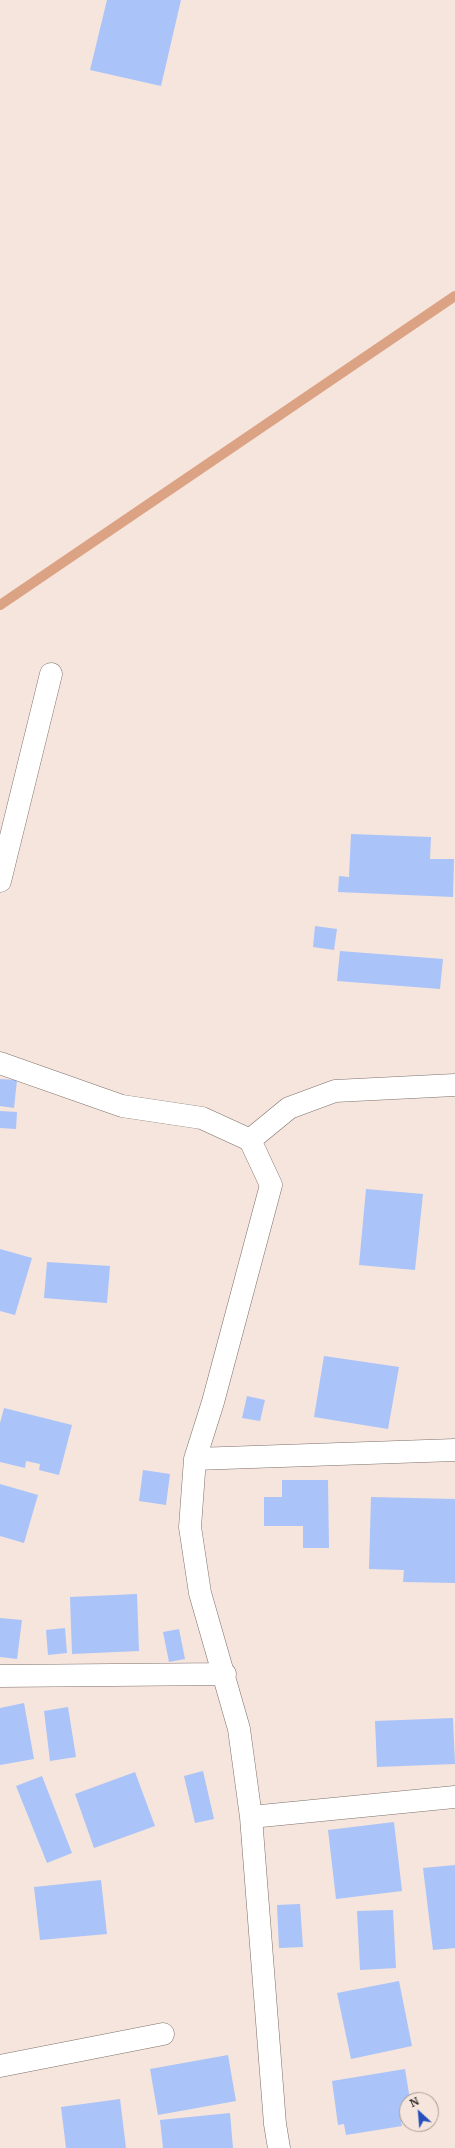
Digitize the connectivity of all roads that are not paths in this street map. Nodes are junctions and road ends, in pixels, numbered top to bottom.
1 (51, 674) dead end
2 (0, 881) edge
3 (0, 1063) edge
4 (455, 1085) edge
5 (250, 1140) junction
6 (455, 1450) edge
7 (196, 1459) junction
8 (225, 1674) junction
9 (0, 1676) edge
10 (455, 1796) edge
11 (251, 1817) junction
12 (163, 2034) dead end
13 (0, 2066) edge
14 (279, 2148) edge

1 - 2 street
3 - 5 street
4 - 5 street
5 - 7 street
6 - 7 street
7 - 8 street
8 - 9 street
8 - 11 street
10 - 11 street
11 - 14 street
12 - 13 street

